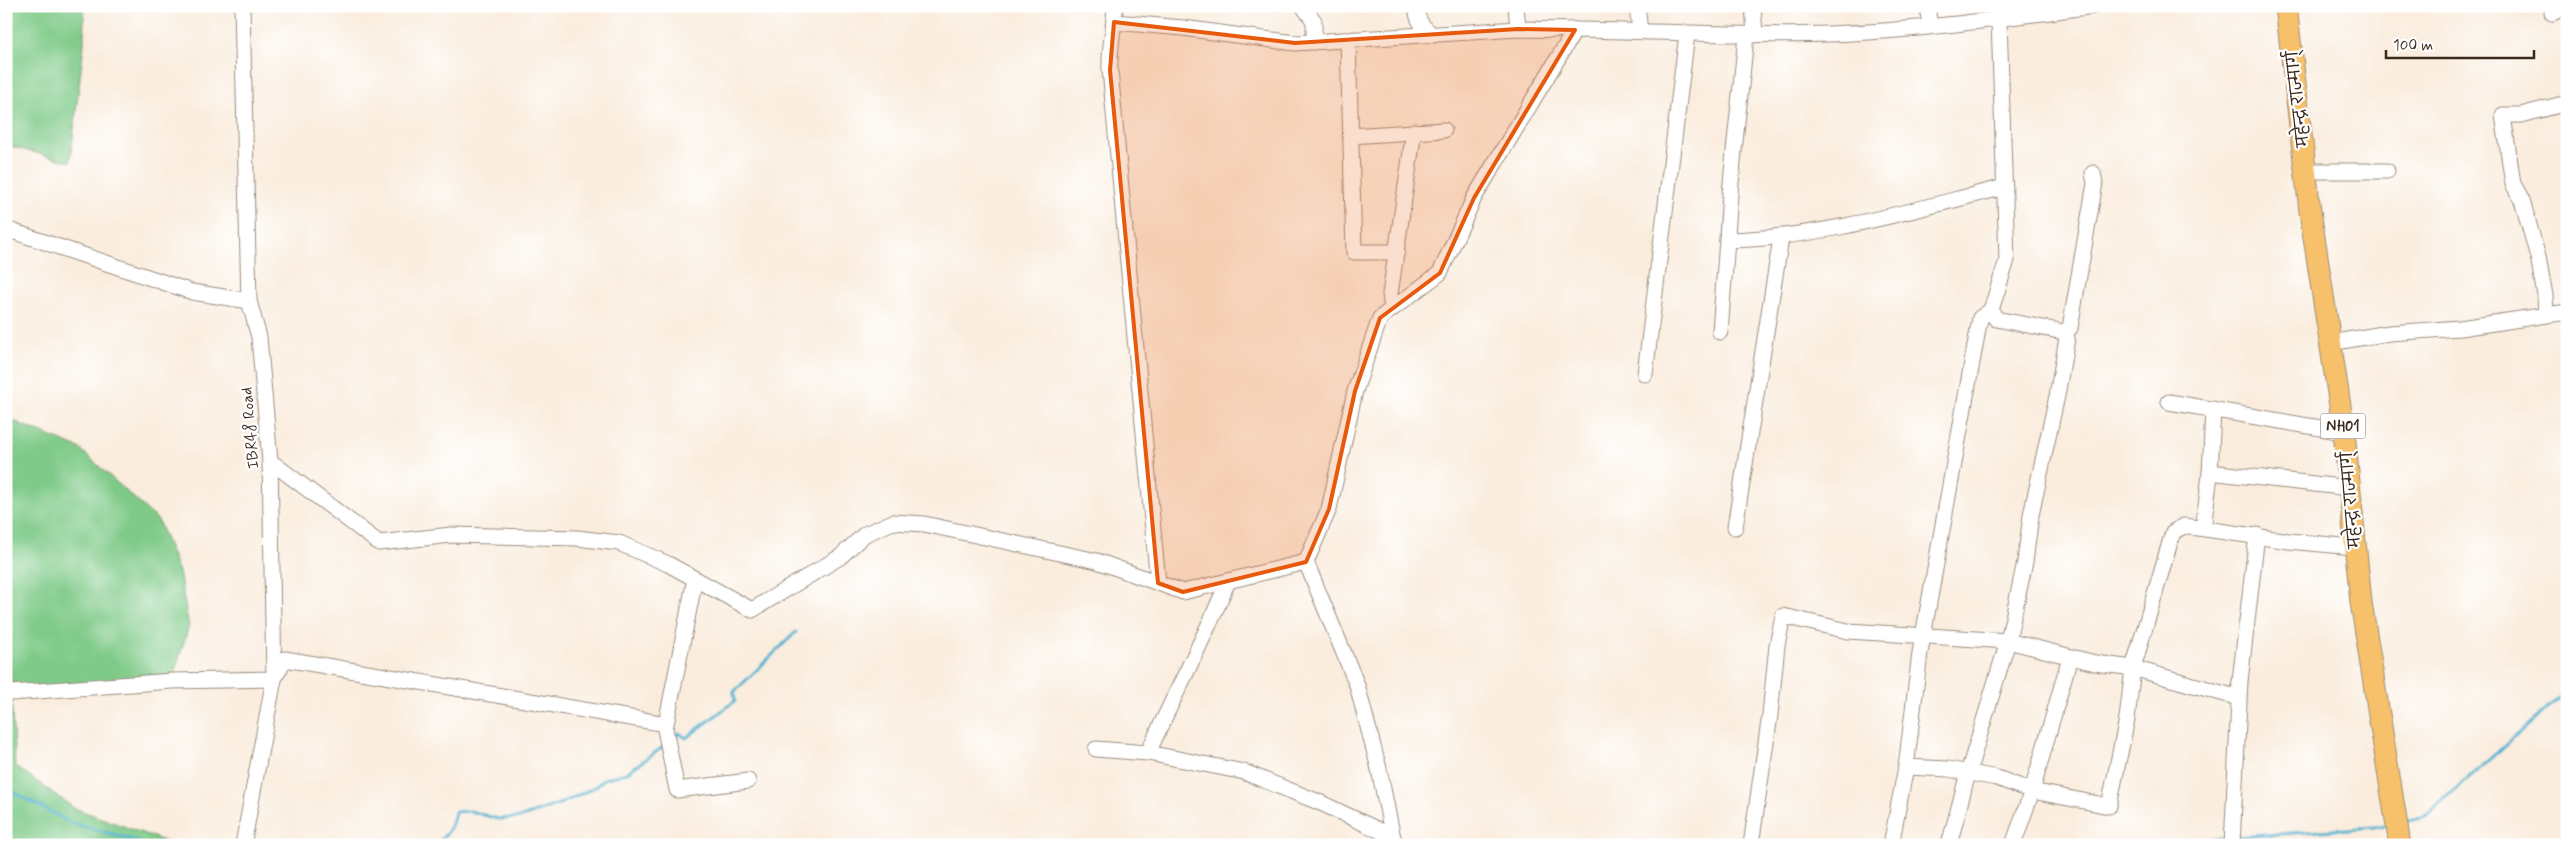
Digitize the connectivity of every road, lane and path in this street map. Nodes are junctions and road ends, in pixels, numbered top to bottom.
1 (242, 6) edge
2 (1114, 6) edge
3 (1303, 6) edge
4 (1416, 6) edge
5 (1516, 6) edge
6 (1637, 6) edge
7 (1753, 6) edge
8 (1927, 6) edge
9 (2093, 6) edge
10 (2286, 6) edge
11 (2567, 7) edge
12 (2031, 11) edge
13 (2552, 13) dead end
14 (1999, 20) junction
15 (1114, 22) junction
16 (1930, 26) junction
17 (1518, 29) junction
18 (1575, 30) junction
19 (1640, 30) junction
20 (1687, 34) junction
21 (1433, 35) junction
22 (1750, 35) junction
23 (1348, 40) junction
24 (1314, 42) junction
25 (2567, 103) edge
26 (1444, 130) dead end
27 (1414, 131) junction
28 (1350, 136) junction
29 (2306, 171) junction
30 (2387, 171) dead end
31 (2093, 173) dead end
32 (2005, 187) junction
33 (6, 229) edge
34 (1781, 238) junction
35 (1727, 240) junction
36 (1397, 252) junction
37 (249, 302) junction
38 (1392, 309) junction
39 (1991, 310) junction
40 (2567, 312) edge
41 (2546, 315) junction
42 (1720, 332) dead end
43 (2064, 332) junction
44 (2330, 343) junction
45 (1645, 374) dead end
46 (2168, 402) dead end
47 (2213, 410) junction
48 (2344, 432) junction
49 (270, 461) junction
50 (2210, 472) junction
51 (2349, 488) junction
52 (1735, 527) dead end
53 (2203, 528) junction
54 (2257, 535) junction
55 (2353, 547) junction
56 (1306, 562) junction
57 (695, 580) junction
58 (1228, 581) junction
59 (1158, 583) junction
60 (1923, 636) junction
61 (2008, 641) junction
62 (2070, 657) junction
63 (2133, 668) junction
64 (274, 680) junction
65 (6, 689) edge
66 (2239, 698) junction
67 (666, 737) junction
68 (1096, 749) dead end
69 (1148, 753) junction
70 (1906, 766) junction
71 (1968, 773) junction
72 (748, 781) dead end
73 (2032, 791) junction
74 (1394, 841) edge
75 (2232, 841) edge
76 (243, 845) edge
77 (1751, 845) edge
78 (1891, 845) edge
79 (1949, 845) edge
80 (2014, 845) edge
81 (2400, 845) edge

1 - 37 street, IBR48 Road
2 - 15 street
3 - 24 street
4 - 21 street
5 - 17 street
6 - 19 street
7 - 22 street
8 - 16 street
9 - 12 street
10 - 29 highway, महेन्द्र राज्मार्ग् / NH01
11 - 13 street
12 - 14 street
14 - 16 street
14 - 32 street
15 - 24 street
15 - 59 street
16 - 22 street
17 - 18 street
17 - 21 street
18 - 19 street
18 - 38 street
19 - 20 street
20 - 22 street
20 - 45 street
21 - 23 street
22 - 35 street
23 - 24 street
23 - 28 street
25 - 41 street
26 - 27 street
27 - 28 street
27 - 36 street
28 - 36 street
29 - 30 street
29 - 44 highway, महेन्द्र राज्मार्ग् / NH01
31 - 43 street
32 - 34 street
32 - 39 street
33 - 37 street
34 - 35 street
34 - 52 street
35 - 42 street
36 - 38 street
37 - 49 street, IBR48 Road
38 - 56 street
39 - 43 street
39 - 60 street
40 - 41 street
41 - 44 street
43 - 61 street
44 - 48 highway, महेन्द्र राज्मार्ग् / NH01
46 - 47 street
47 - 48 street
47 - 50 street
48 - 51 highway, महेन्द्र राज्मार्ग् / NH01
49 - 57 street
49 - 64 street, IBR48 Road
50 - 51 street
50 - 53 street
51 - 55 highway, महेन्द्र राज्मार्ग् / NH01
53 - 54 street
53 - 63 street
54 - 55 street
54 - 66 street
55 - 81 highway, महेन्द्र राज्मार्ग् / NH01
56 - 58 street
56 - 74 street
57 - 59 street
57 - 67 street
58 - 59 street
58 - 69 street
60 - 61 street
60 - 70 street
60 - 77 street
61 - 62 street
61 - 71 street
62 - 63 street
62 - 73 street
63 - 66 street
63 - 73 street
64 - 65 street
64 - 67 street
64 - 76 street, IBR48 Road
66 - 75 street
67 - 72 street
68 - 69 street
69 - 74 street
70 - 71 street
70 - 78 street
71 - 73 street
71 - 79 street
73 - 80 street

